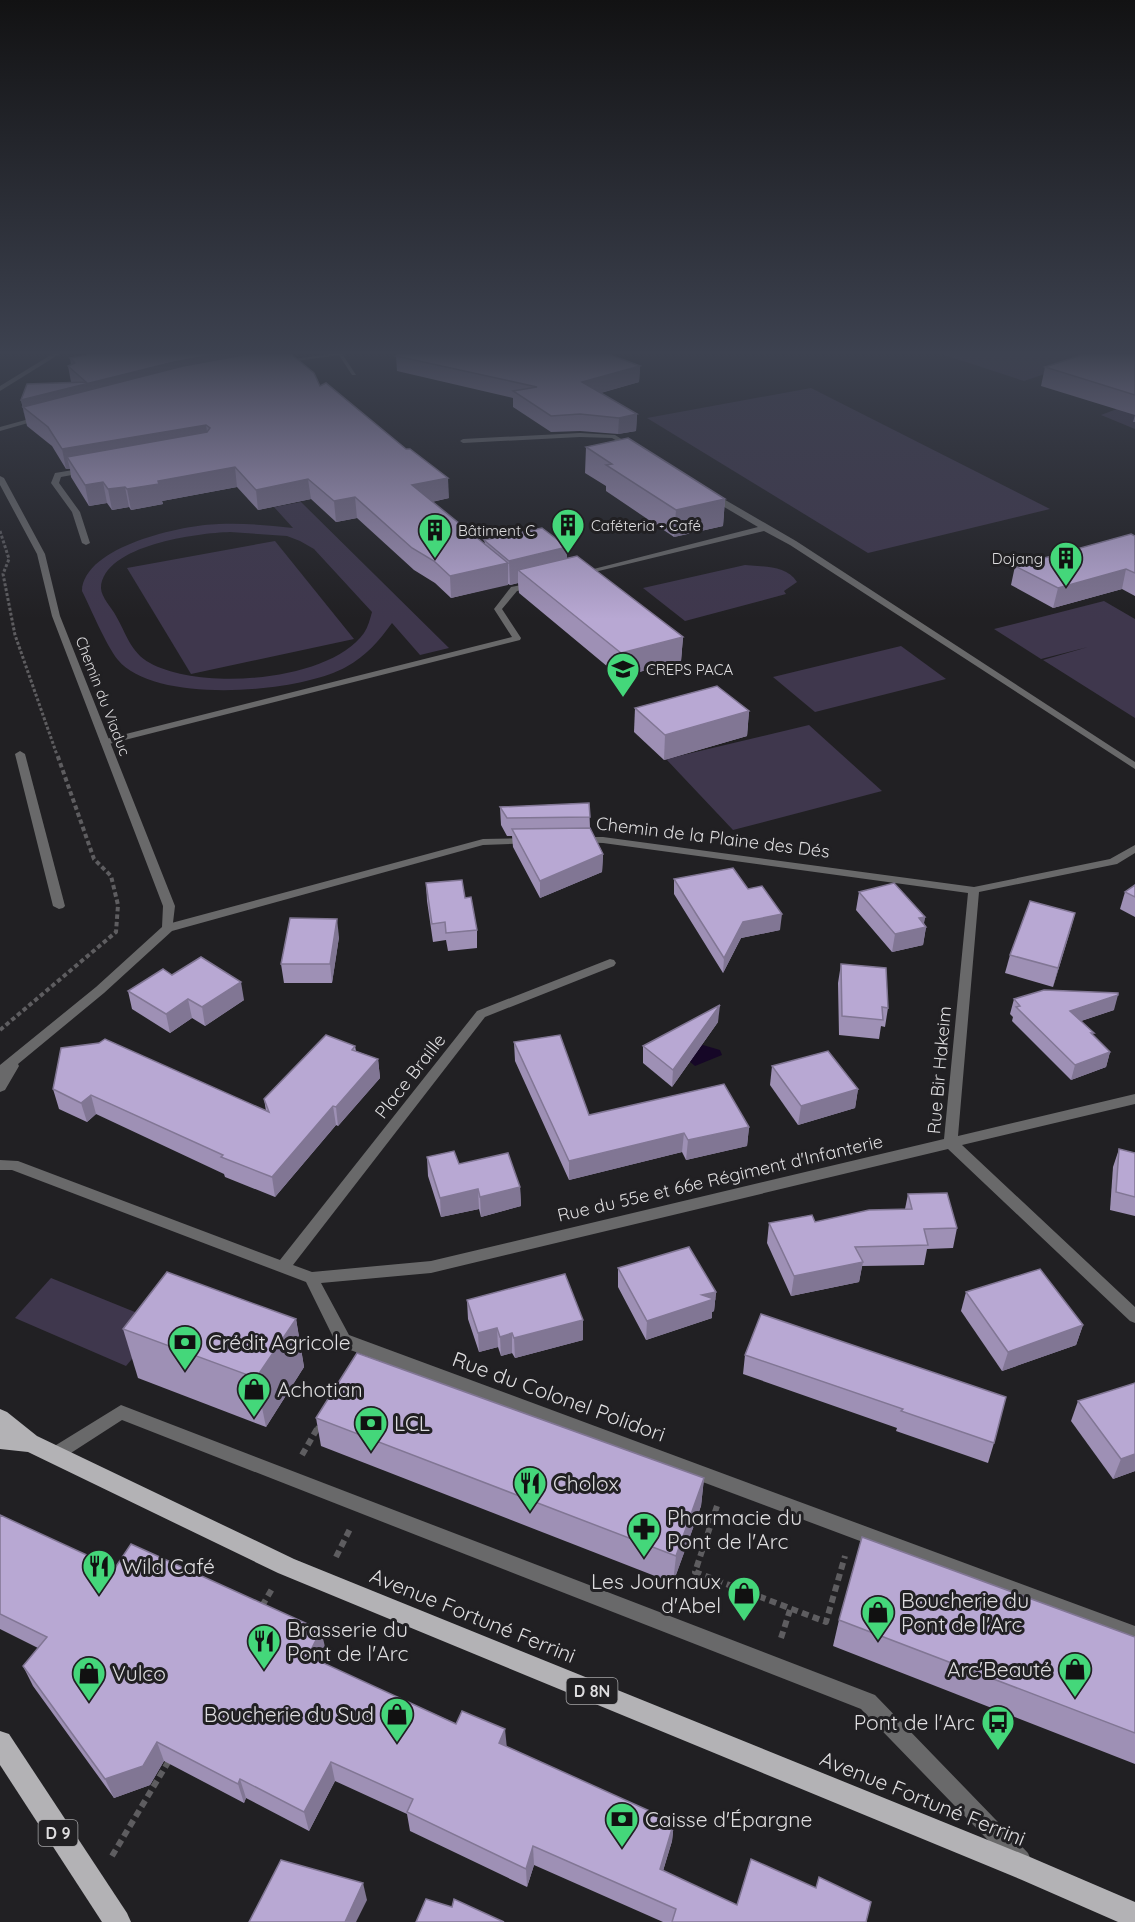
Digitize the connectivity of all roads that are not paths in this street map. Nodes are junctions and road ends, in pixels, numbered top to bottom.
1 (488, 440) edge
2 (619, 440) edge
3 (463, 441) dead end
4 (643, 454) edge
5 (93, 469) edge
6 (0, 478) edge
7 (704, 491) edge
8 (765, 528) junction
9 (86, 543) dead end
10 (571, 576) edge
11 (537, 584) edge
12 (105, 742) junction
13 (20, 754) dead end
14 (1135, 766) edge
15 (567, 840) edge
16 (543, 841) edge
17 (1135, 848) edge
18 (974, 890) junction
19 (59, 906) dead end
20 (168, 928) junction
21 (610, 963) dead end
22 (15, 1060) junction
23 (0, 1072) edge
24 (0, 1087) edge
25 (1135, 1099) edge
26 (951, 1143) junction
27 (0, 1165) edge
28 (282, 1268) junction
29 (311, 1278) junction
30 (1135, 1317) edge
31 (0, 1418) edge
32 (0, 1440) edge
33 (30, 1443) junction
34 (54, 1455) junction
35 (1135, 1635) edge
36 (0, 1743) edge
37 (1030, 1870) junction
38 (1135, 1916) edge
39 (118, 1922) edge

1 - 3 street
2 - 4 street
5 - 9 street
6 - 12 street, Chemin du Viaduc
7 - 8 street
8 - 10 street
8 - 14 street
11 - 12 street
12 - 20 street, Chemin du Viaduc
13 - 19 street
15 - 18 street, Chemin de la Plaine des Dés
16 - 20 street
17 - 18 street, Chemin de la Plaine des Dés
18 - 26 street, Rue Bir Hakeim
20 - 22 street
21 - 28 street, Place Braille
22 - 23 street
22 - 24 street
25 - 26 street, Rue du 55e et 66e Régiment d'Infanterie
26 - 29 street, Rue du 55e et 66e Régiment d'Infanterie
26 - 30 street, Rue Bir Hakeim
27 - 28 street
28 - 29 street
29 - 35 street, Rue du Colonel Polidori
31 - 33 main road, D 8N
32 - 33 main road
33 - 34 main road, Avenue Fortuné Ferrini / D 8N
34 - 37 main road, Avenue Fortuné Ferrini / D 8N
34 - 37 street
36 - 39 main road, D 9
37 - 38 main road, Avenue Fortuné Ferrini / D 8N

